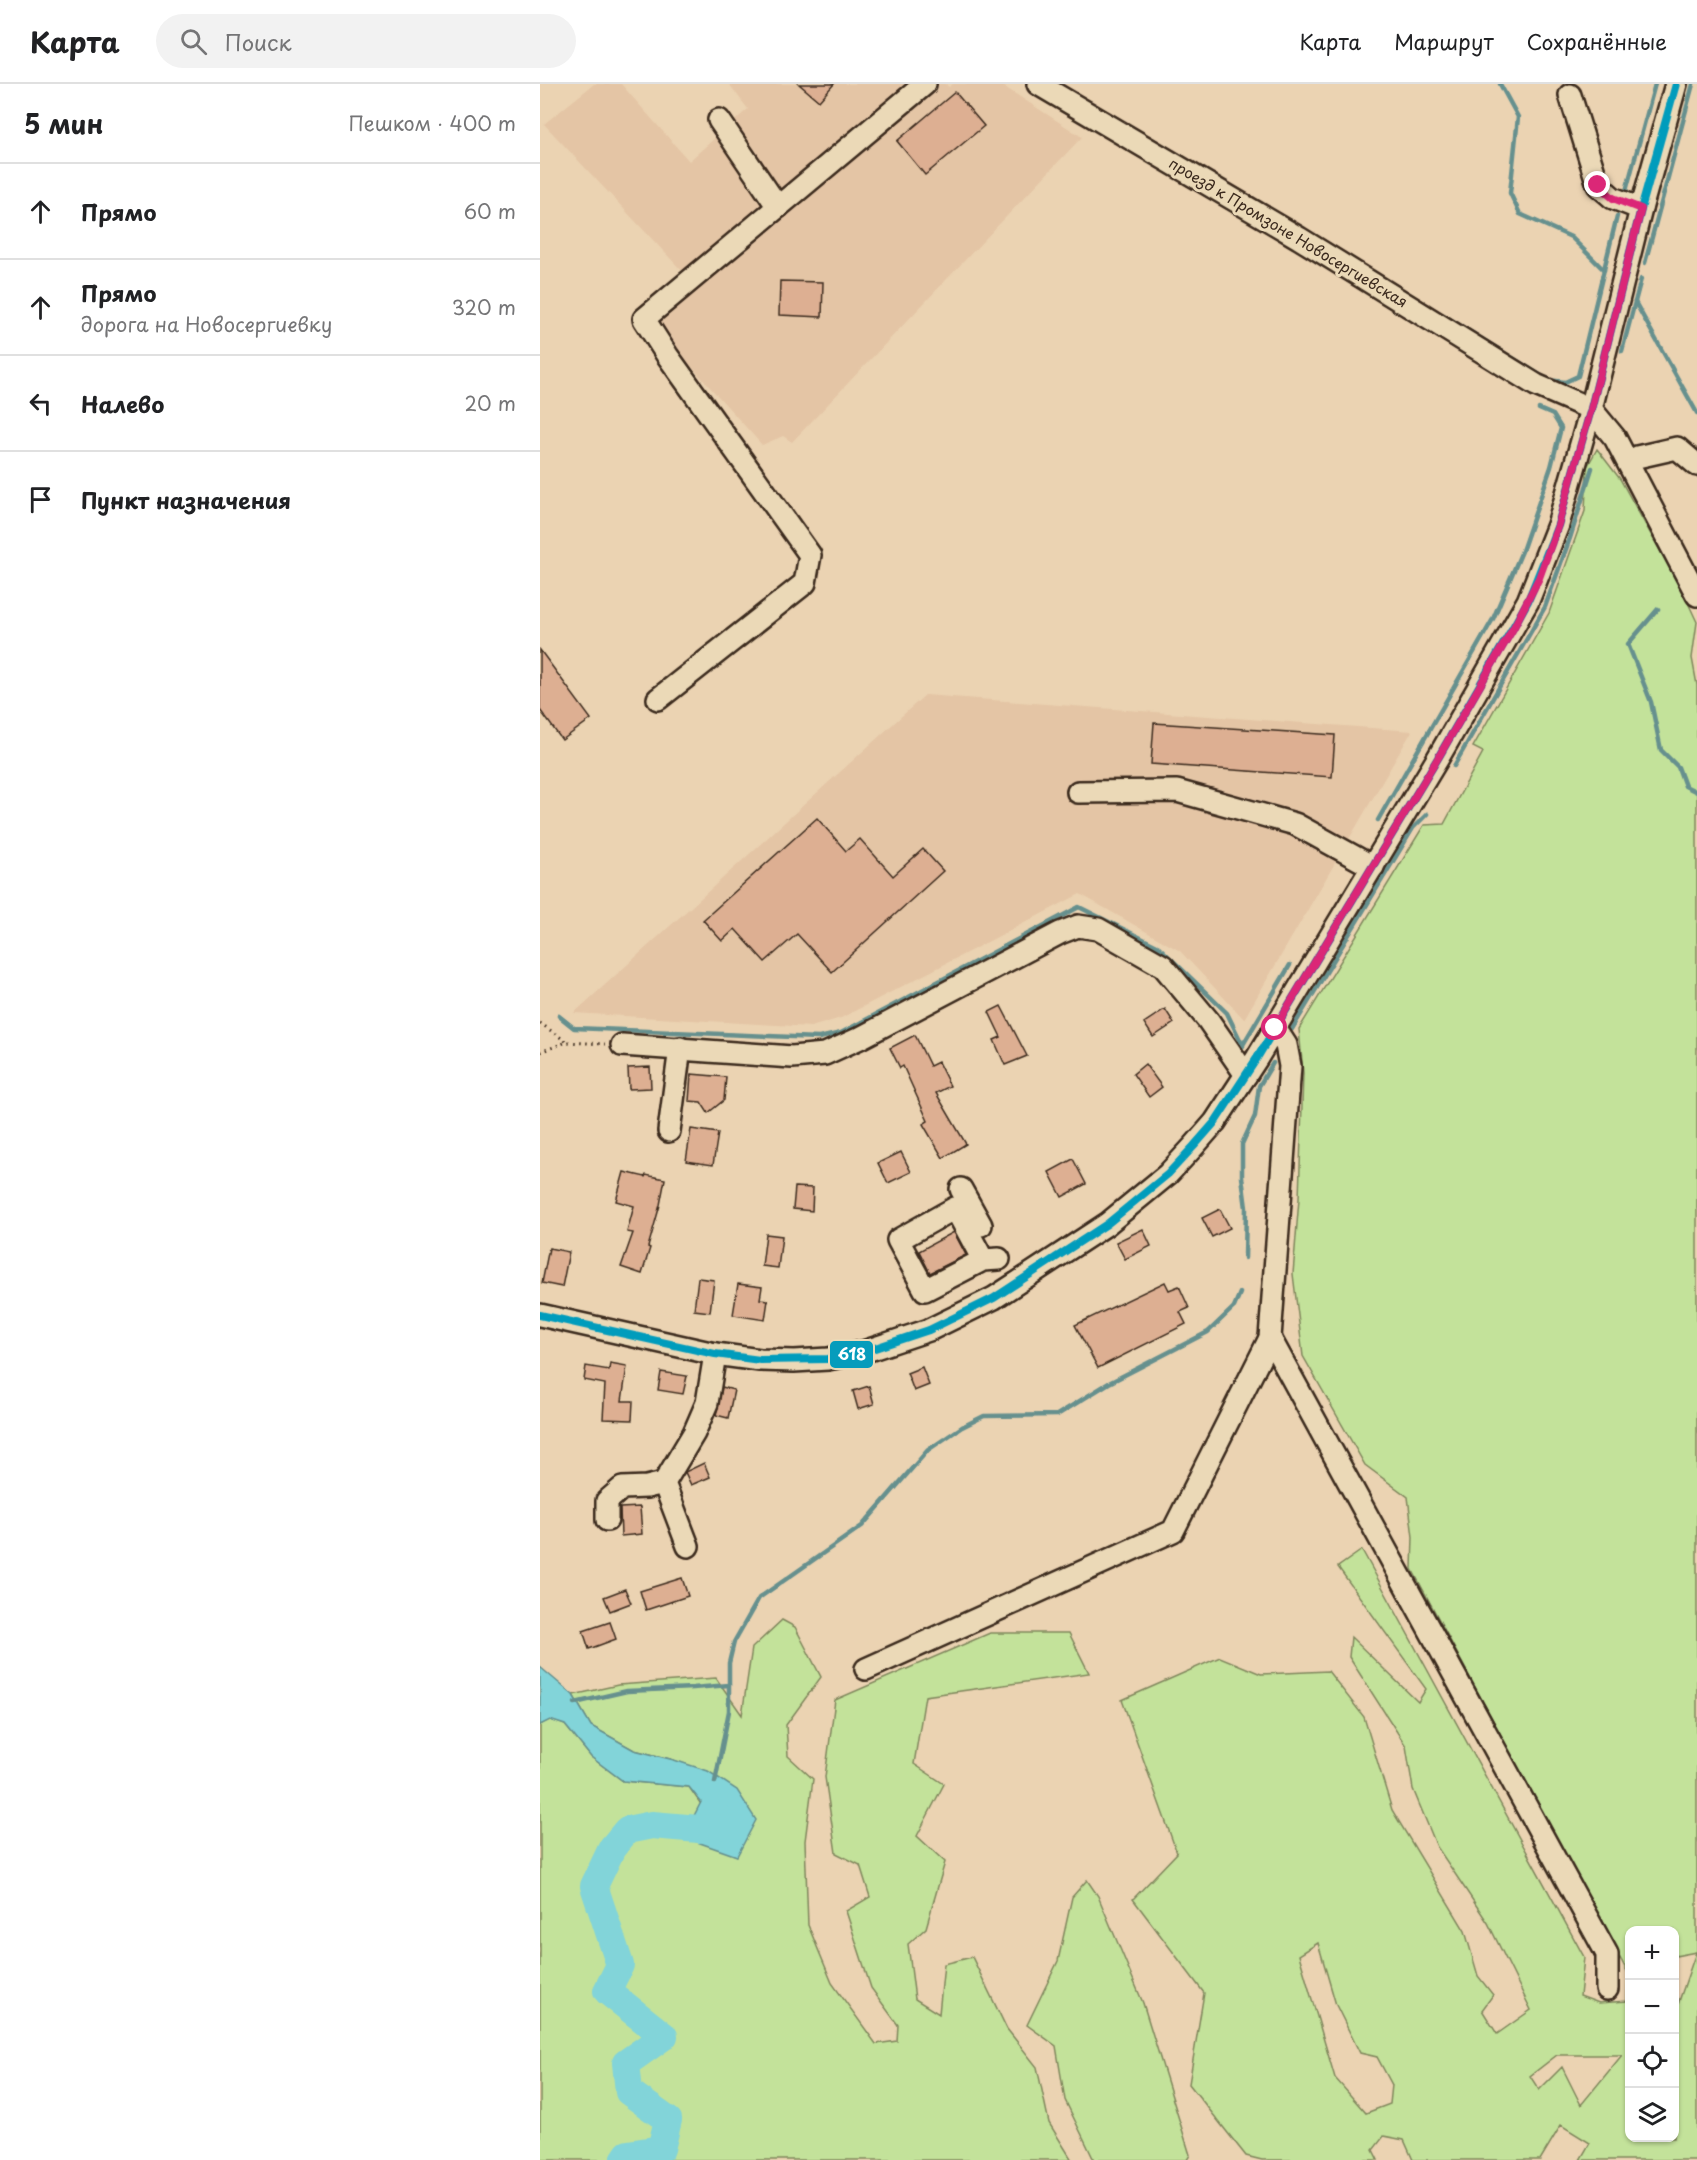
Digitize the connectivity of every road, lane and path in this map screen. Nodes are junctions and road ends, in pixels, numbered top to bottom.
1 (925, 84) edge
2 (1038, 84) edge
3 (1676, 84) edge
4 (1570, 95) dead end
5 (718, 120) dead end
6 (778, 207) junction
7 (1641, 209) junction
8 (1591, 409) junction
9 (1615, 438) junction
10 (1636, 457) junction
11 (1697, 465) edge
12 (1697, 564) edge
13 (1697, 595) edge
14 (658, 699) dead end
15 (1078, 792) dead end
16 (1373, 867) junction
17 (540, 1023) edge
18 (1275, 1028) junction
19 (567, 1042) junction
20 (622, 1045) joint
21 (680, 1048) junction
22 (540, 1052) edge
23 (1246, 1075) junction
24 (669, 1131) dead end
25 (961, 1189) dead end
26 (1017, 1284) junction
27 (540, 1315) edge
28 (1270, 1338) junction
29 (715, 1354) junction
30 (664, 1483) junction
31 (607, 1520) dead end
32 (688, 1546) dead end
33 (866, 1669) dead end
34 (1607, 1989) dead end

1 - 6 street
2 - 8 street, проезд к Промзоне Новосергиевская
3 - 7 street
4 - 7 street
5 - 6 street
6 - 14 street
7 - 8 street
8 - 9 street
8 - 16 street
9 - 10 street
9 - 13 street
10 - 11 street
10 - 12 street
15 - 16 street
16 - 18 street
17 - 19 path
18 - 23 street
18 - 28 street
19 - 20 path
19 - 22 path
20 - 21 street
21 - 23 street
21 - 24 street
23 - 26 street
25 - 26 street
26 - 29 street
27 - 29 street
28 - 33 street
28 - 34 street
29 - 30 street
30 - 31 street
30 - 32 street

